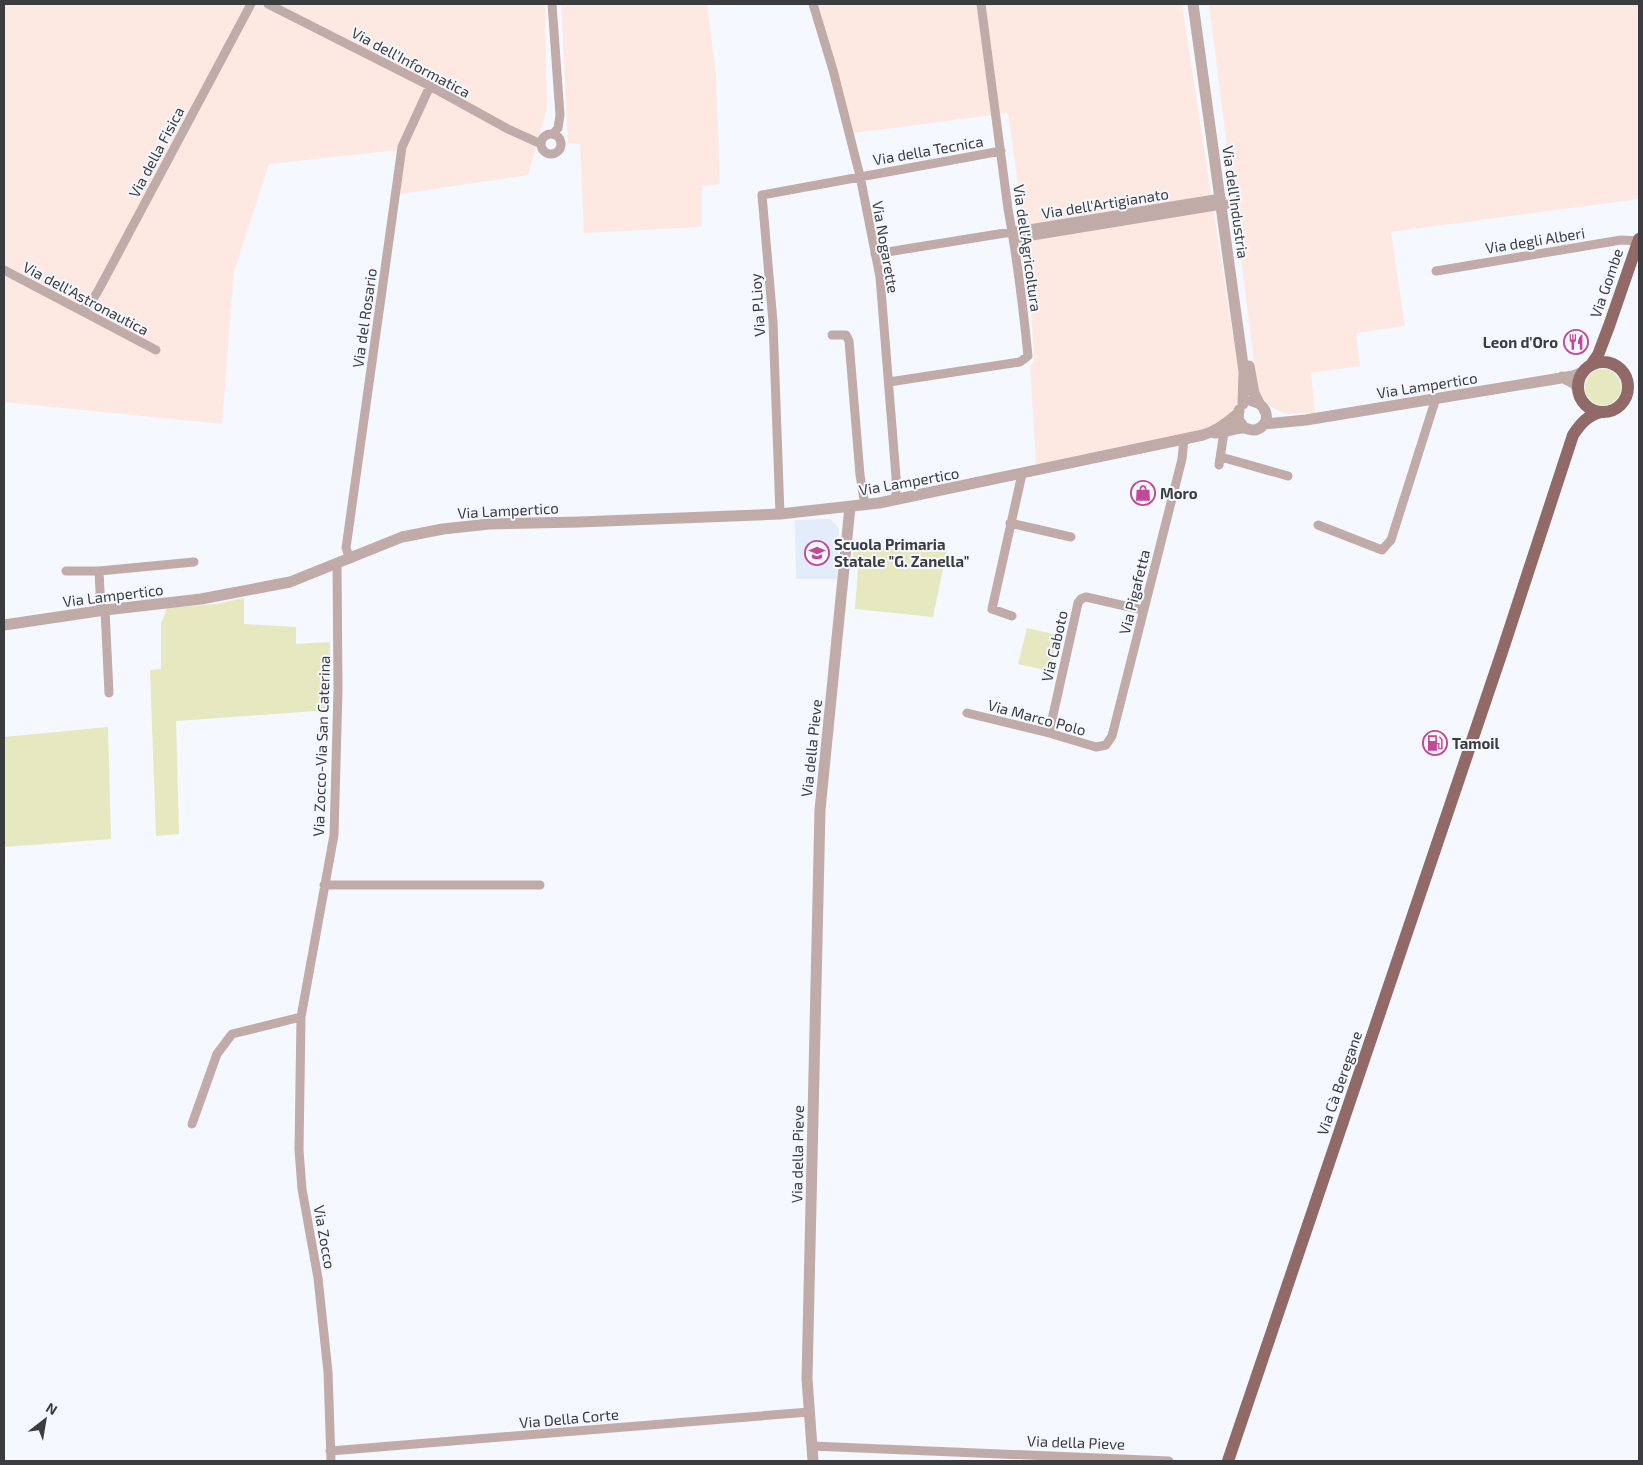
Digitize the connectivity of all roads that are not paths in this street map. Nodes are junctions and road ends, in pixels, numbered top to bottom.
1 (251, 4) edge
2 (268, 4) edge
3 (552, 4) edge
4 (812, 4) edge
5 (981, 4) edge
6 (1193, 4) edge
7 (1199, 4) edge
8 (430, 86) junction
9 (554, 133) junction
10 (541, 144) junction
11 (1001, 152) junction
12 (860, 176) junction
13 (1224, 201) junction
14 (1013, 236) junction
15 (1639, 241) edge
16 (875, 254) junction
17 (4, 270) edge
18 (1436, 271) dead end
19 (82, 310) junction
20 (1609, 326) junction
21 (832, 335) dead end
22 (156, 350) dead end
23 (1587, 368) junction
24 (1624, 372) junction
25 (1562, 377) junction
26 (889, 382) junction
27 (1579, 394) junction
28 (1436, 398) junction
29 (1262, 407) junction
30 (1240, 409) junction
31 (1601, 412) junction
32 (1296, 421) junction
33 (1264, 424) junction
34 (1244, 428) junction
35 (1224, 432) junction
36 (1212, 433) junction
37 (1573, 435) junction
38 (1184, 439) junction
39 (1022, 474) junction
40 (1288, 476) dead end
41 (896, 500) junction
42 (866, 505) junction
43 (850, 506) junction
44 (780, 514) junction
45 (1010, 523) junction
46 (1318, 525) dead end
47 (1071, 537) dead end
48 (350, 559) junction
49 (194, 562) dead end
50 (337, 563) junction
51 (66, 571) dead end
52 (99, 572) junction
53 (1143, 610) junction
54 (103, 611) junction
55 (1012, 616) dead end
56 (4, 625) edge
57 (109, 693) dead end
58 (967, 713) dead end
59 (1049, 733) junction
60 (1100, 747) joint
61 (540, 884) dead end
62 (324, 886) junction
63 (300, 1017) junction
64 (192, 1124) dead end
65 (809, 1412) junction
66 (812, 1446) junction
67 (330, 1451) junction
68 (331, 1461) edge
69 (813, 1461) edge
70 (1167, 1461) edge
71 (1228, 1461) edge

1 - 19 street, Via della Fisica
2 - 8 street, Via dell'Informatica
3 - 9 street
4 - 12 street, Via Nogarette
5 - 11 street, Via dell'Agricoltura
6 - 13 street, Via dell'Industria
7 - 13 street, Via dell'Industria
8 - 10 street, Via dell'Informatica
8 - 48 street, Via del Rosario
9 - 10 street
9 - 10 street
11 - 12 street, Via della Tecnica
11 - 14 street, Via dell'Agricoltura
12 - 16 street, Via Nogarette
12 - 44 street, Via P.Lioy
13 - 14 street, Via dell'Artigianato
13 - 29 street, Via dell'Industria
13 - 30 street, Via dell'Industria
14 - 16 street, Via dell'Artigianato
14 - 26 street, Via dell'Agricoltura
15 - 18 street, Via degli Alberi
15 - 20 main road, Via Gombe
16 - 26 street, Via Nogarette
17 - 19 street, Via dell'Astronautica
19 - 22 street, Via dell'Astronautica
20 - 23 main road, Via Gombe
20 - 24 main road
21 - 42 street
23 - 24 main road
23 - 25 street, Via Lampertico
23 - 27 main road
24 - 31 main road
25 - 27 street
25 - 28 street, Via Lampertico
26 - 41 street, Via Nogarette
27 - 31 main road
27 - 37 main road
28 - 32 street, Via Lampertico
28 - 46 street
29 - 30 street, Via Lampertico
29 - 32 street, Via Lampertico
29 - 33 street
30 - 34 street
30 - 36 street, Via Lampertico
31 - 37 main road
32 - 33 street, Via Lampertico
33 - 34 street, Via Lampertico
34 - 35 street, Via Lampertico
35 - 36 street, Via Lampertico
35 - 40 street
36 - 38 street, Via Lampertico
37 - 71 main road, Via Cà Beregane
38 - 39 street, Via Lampertico
38 - 53 street, Via Pigafetta
39 - 41 street, Via Lampertico
39 - 45 street
41 - 42 street, Via Lampertico
42 - 43 street, Via Lampertico
43 - 44 street, Via Lampertico
43 - 65 street, Via della Pieve
44 - 48 street, Via Lampertico
45 - 47 street
45 - 55 street
48 - 50 street, Via Lampertico
49 - 52 street
50 - 54 street, Via Lampertico
50 - 62 street, Via Zocco-Via San Caterina
51 - 52 street
52 - 54 street
53 - 59 street, Via Caboto
53 - 60 street, Via Pigafetta
54 - 56 street, Via Lampertico
54 - 57 street
58 - 59 street, Via Marco Polo
59 - 60 street, Via Marco Polo
61 - 62 street
62 - 63 street, Via Zocco-Via San Caterina
63 - 64 street
63 - 67 street, Via Zocco
65 - 66 street, Via della Pieve
65 - 67 street, Via Della Corte
66 - 69 street
66 - 70 street, Via della Pieve
67 - 68 street, Via Zocco

